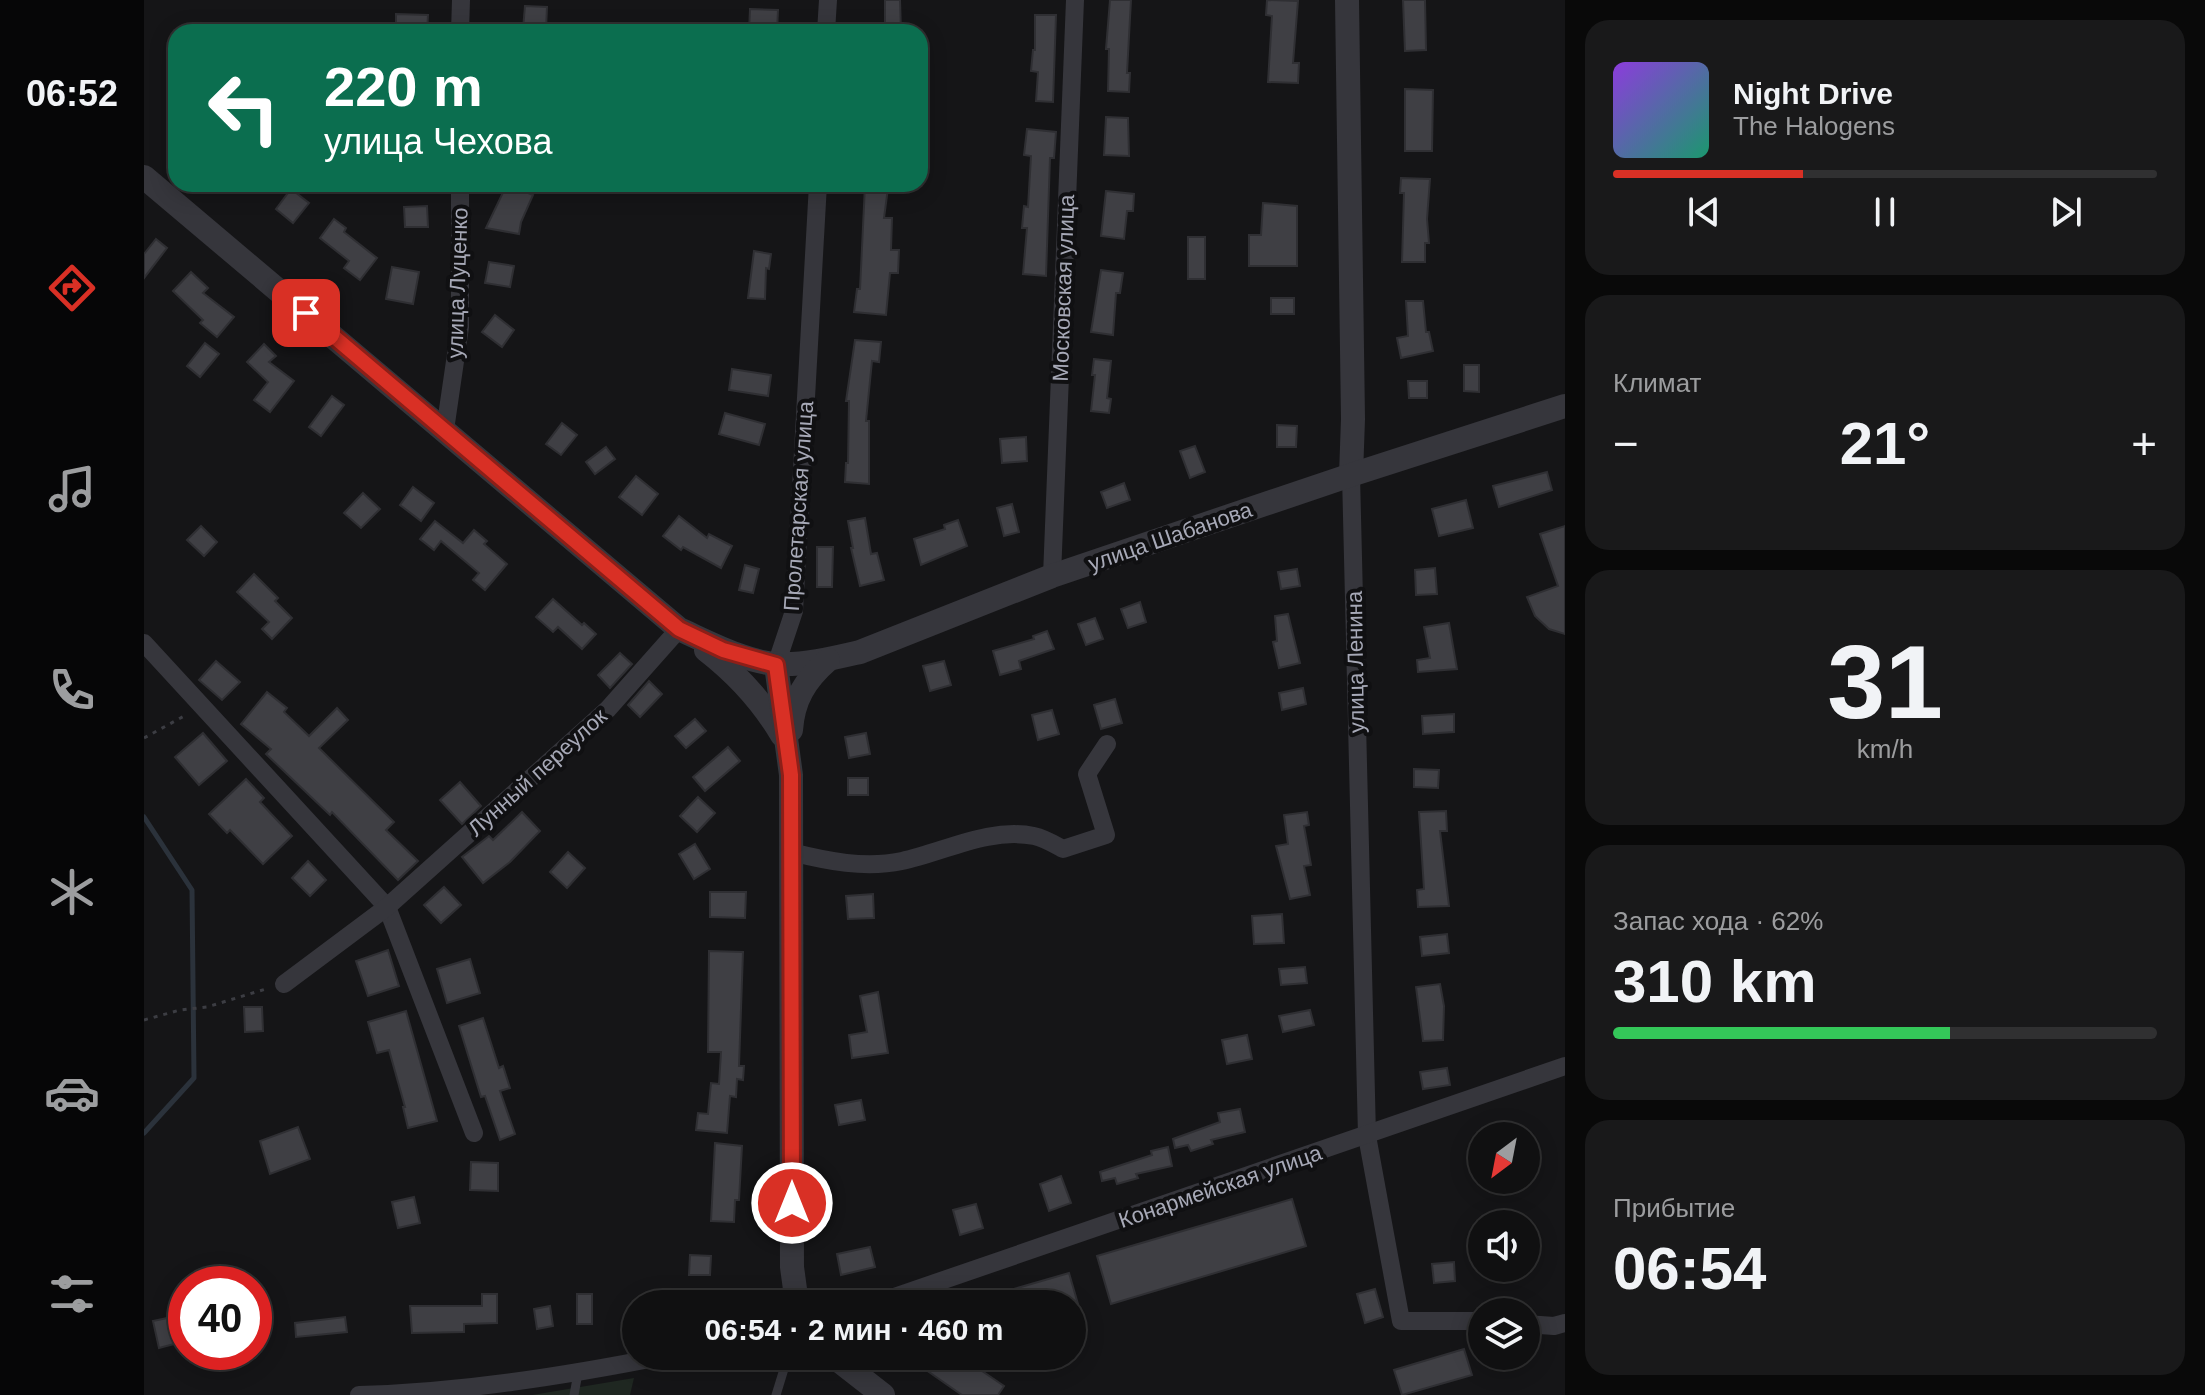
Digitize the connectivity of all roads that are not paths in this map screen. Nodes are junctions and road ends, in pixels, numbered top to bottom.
1 (461, 0) edge
2 (828, 0) edge
3 (1075, 0) edge
4 (1347, 0) edge
5 (460, 24) edge
6 (826, 24) edge
7 (144, 177) edge
8 (460, 192) edge
9 (818, 192) edge
10 (1565, 406) edge
11 (445, 430) junction
12 (1351, 475) junction
13 (1052, 576) junction
14 (679, 629) junction
15 (144, 643) edge
16 (828, 660) junction
17 (776, 665) junction
18 (1107, 744) dead end
19 (789, 748) junction
20 (791, 852) junction
21 (387, 907) junction
22 (284, 984) road end
23 (1565, 1066) edge
24 (474, 1133) dead end
25 (1367, 1136) junction
26 (795, 1290) edge
27 (915, 1290) edge
28 (1468, 1321) edge
29 (1565, 1323) edge
30 (1540, 1325) edge
31 (622, 1364) edge
32 (784, 1370) edge
33 (848, 1370) edge
34 (578, 1373) junction
35 (871, 1391) edge
36 (418, 1394) edge
37 (359, 1395) edge
38 (574, 1395) edge
39 (776, 1395) edge

1 - 5 street
2 - 6 street
3 - 13 street, Московская улица
4 - 12 street, улица Ленина
7 - 11 street
8 - 11 street, улица Луценко
9 - 17 street, Пролетарская улица
10 - 12 street, улица Шабанова
11 - 14 street
12 - 13 street, улица Шабанова
12 - 25 street, улица Ленина
13 - 16 street, улица Шабанова
14 - 17 street
14 - 19 street
14 - 21 street, Лунный переулок
15 - 21 street
16 - 17 street, улица Шабанова
16 - 19 street
17 - 19 street, Пролетарская улица
18 - 20 street
19 - 20 street, Пролетарская улица
20 - 26 street, Пролетарская улица
21 - 22 street, Лунный переулок
21 - 24 street
23 - 25 street, Конармейская улица
25 - 27 street, Конармейская улица
25 - 28 street, улица Ленина
29 - 30 street
31 - 34 street
32 - 39 lane
33 - 35 street
34 - 36 street
34 - 38 lane
36 - 37 street

